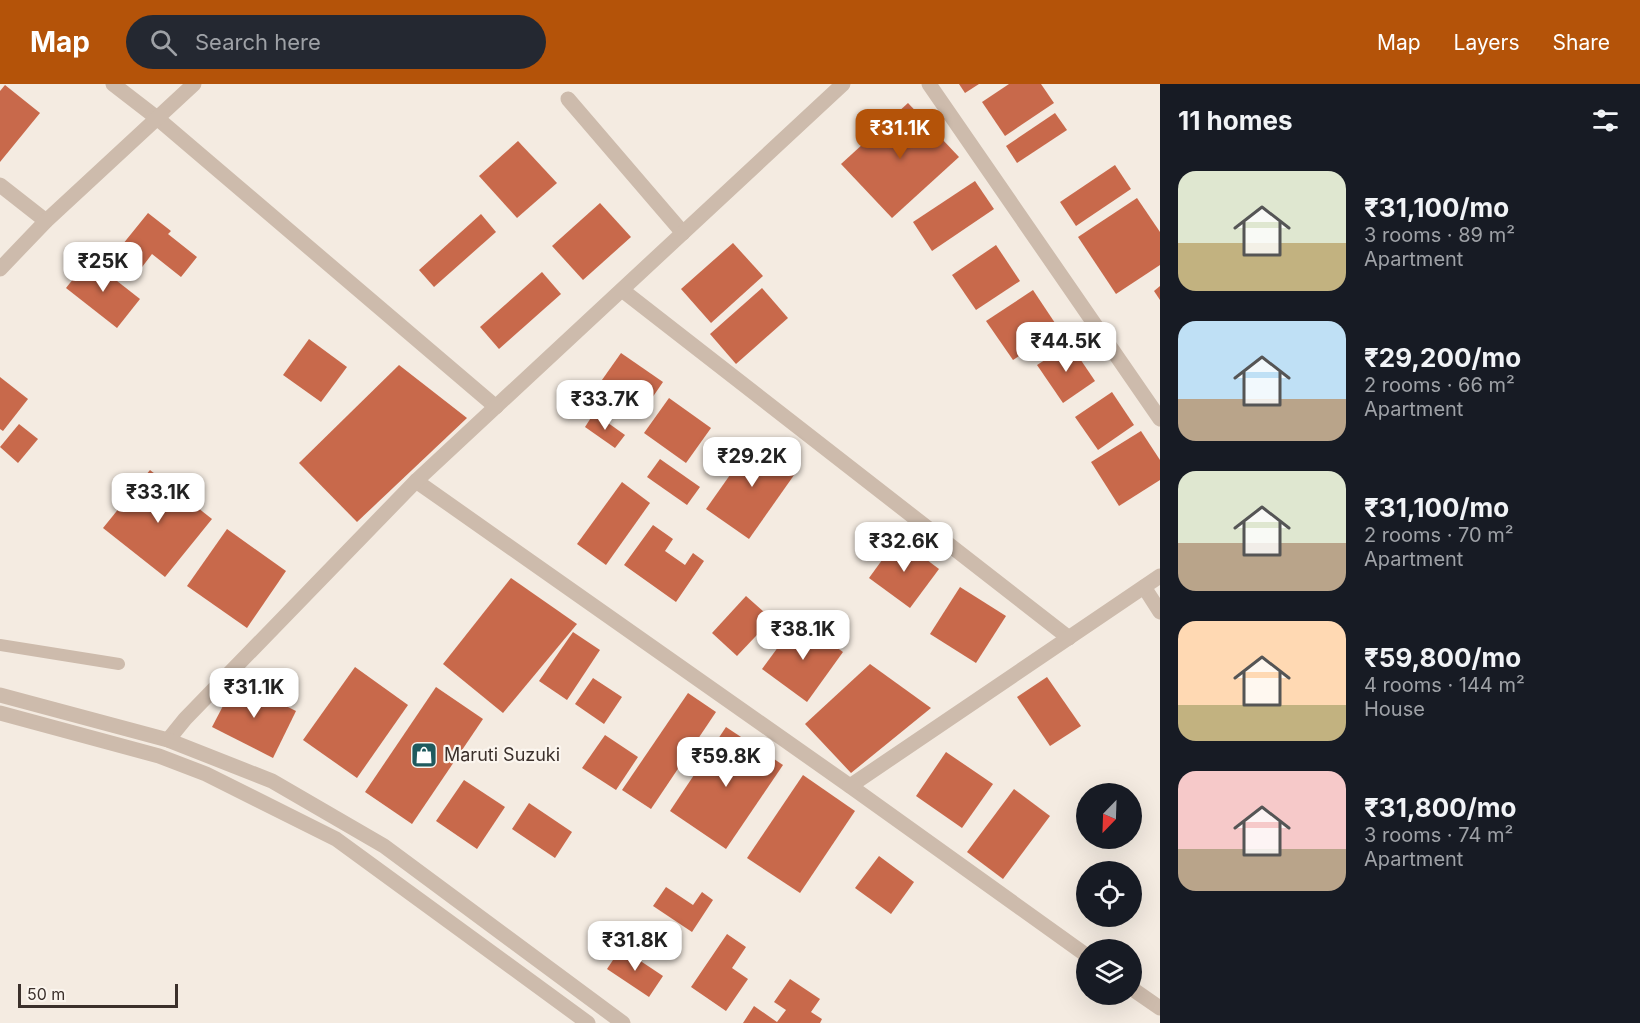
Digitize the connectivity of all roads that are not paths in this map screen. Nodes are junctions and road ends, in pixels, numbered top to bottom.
1 (113, 84) edge
2 (194, 84) edge
3 (843, 84) edge
4 (929, 84) edge
5 (568, 99) dead end
6 (157, 118) junction
7 (0, 185) edge
8 (46, 221) junction
9 (682, 233) junction
10 (0, 269) edge
11 (622, 290) junction
12 (496, 407) junction
13 (1160, 419) edge
14 (416, 481) junction
15 (1160, 576) edge
16 (1144, 587) junction
17 (1160, 612) edge
18 (1070, 638) junction
19 (0, 645) edge
20 (118, 664) dead end
21 (0, 695) edge
22 (0, 713) edge
23 (168, 741) junction
24 (850, 786) junction
25 (1076, 948) edge
26 (1142, 996) edge
27 (1160, 1008) edge
28 (588, 1023) edge
29 (623, 1023) edge

1 - 6 street
2 - 6 street
3 - 9 street
4 - 13 street
5 - 9 street
6 - 8 street
6 - 12 street
7 - 8 street
8 - 10 street
9 - 11 street
11 - 12 street
11 - 18 street
12 - 14 street
14 - 23 street
14 - 24 street
15 - 16 street
16 - 17 street
16 - 18 street
18 - 24 street
19 - 20 lane
21 - 23 street
22 - 28 street
23 - 29 street
24 - 25 street
26 - 27 street

